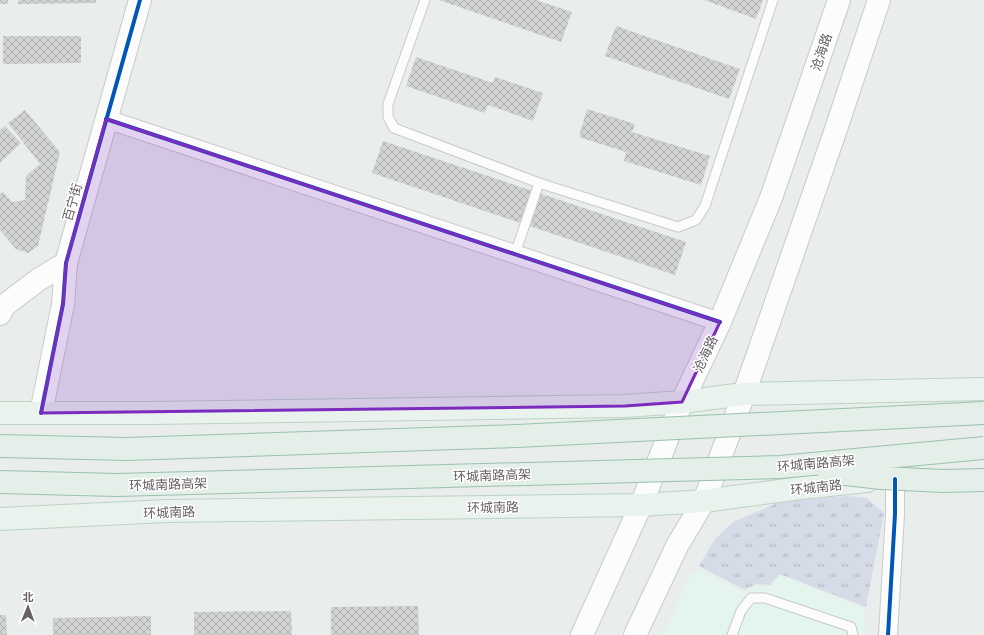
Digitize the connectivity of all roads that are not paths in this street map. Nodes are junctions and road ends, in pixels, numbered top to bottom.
1 (140, 0) edge
2 (425, 0) edge
3 (773, 0) edge
4 (839, 0) edge
5 (879, 0) edge
6 (106, 119) junction
7 (539, 183) junction
8 (515, 254) junction
9 (66, 263) junction
10 (2, 306) edge
11 (720, 322) junction
12 (984, 389) edge
13 (744, 394) junction
14 (682, 402) junction
15 (0, 413) edge
16 (41, 413) junction
17 (984, 413) edge
18 (0, 440) edge
19 (0, 446) edge
20 (984, 448) edge
21 (126, 449) junction
22 (780, 467) junction
23 (984, 471) edge
24 (894, 479) junction
25 (984, 480) edge
26 (0, 482) edge
27 (117, 485) junction
28 (0, 490) edge
29 (704, 501) junction
30 (641, 505) junction
31 (0, 519) edge
32 (582, 635) edge
33 (635, 635) edge
34 (732, 635) edge
35 (854, 635) edge
36 (888, 635) edge

1 - 6 main road, 百宁街
2 - 7 lane
3 - 7 lane
4 - 11 main road, 沧海路
5 - 13 main road
6 - 8 street
6 - 9 main road, 百宁街
7 - 8 lane
8 - 11 street
9 - 10 main road
9 - 16 main road, 百宁街
11 - 14 main road, 沧海路
12 - 13 main road
13 - 14 main road
13 - 29 main road
14 - 16 main road
14 - 30 main road, 沧海路
15 - 16 main road
17 - 21 highway, bridge
18 - 21 highway, bridge
19 - 21 highway, bridge
20 - 22 highway, 环城南路高架, bridge
22 - 25 highway, bridge
22 - 27 highway, 环城南路高架, bridge
23 - 24 main road, 环城南路
24 - 29 main road, 环城南路
24 - 36 street
26 - 27 highway, 环城南路高架, bridge
27 - 28 highway, bridge
29 - 30 main road, 环城南路
29 - 33 main road
30 - 31 main road, 环城南路
30 - 32 main road, 沧海路
34 - 35 lane

